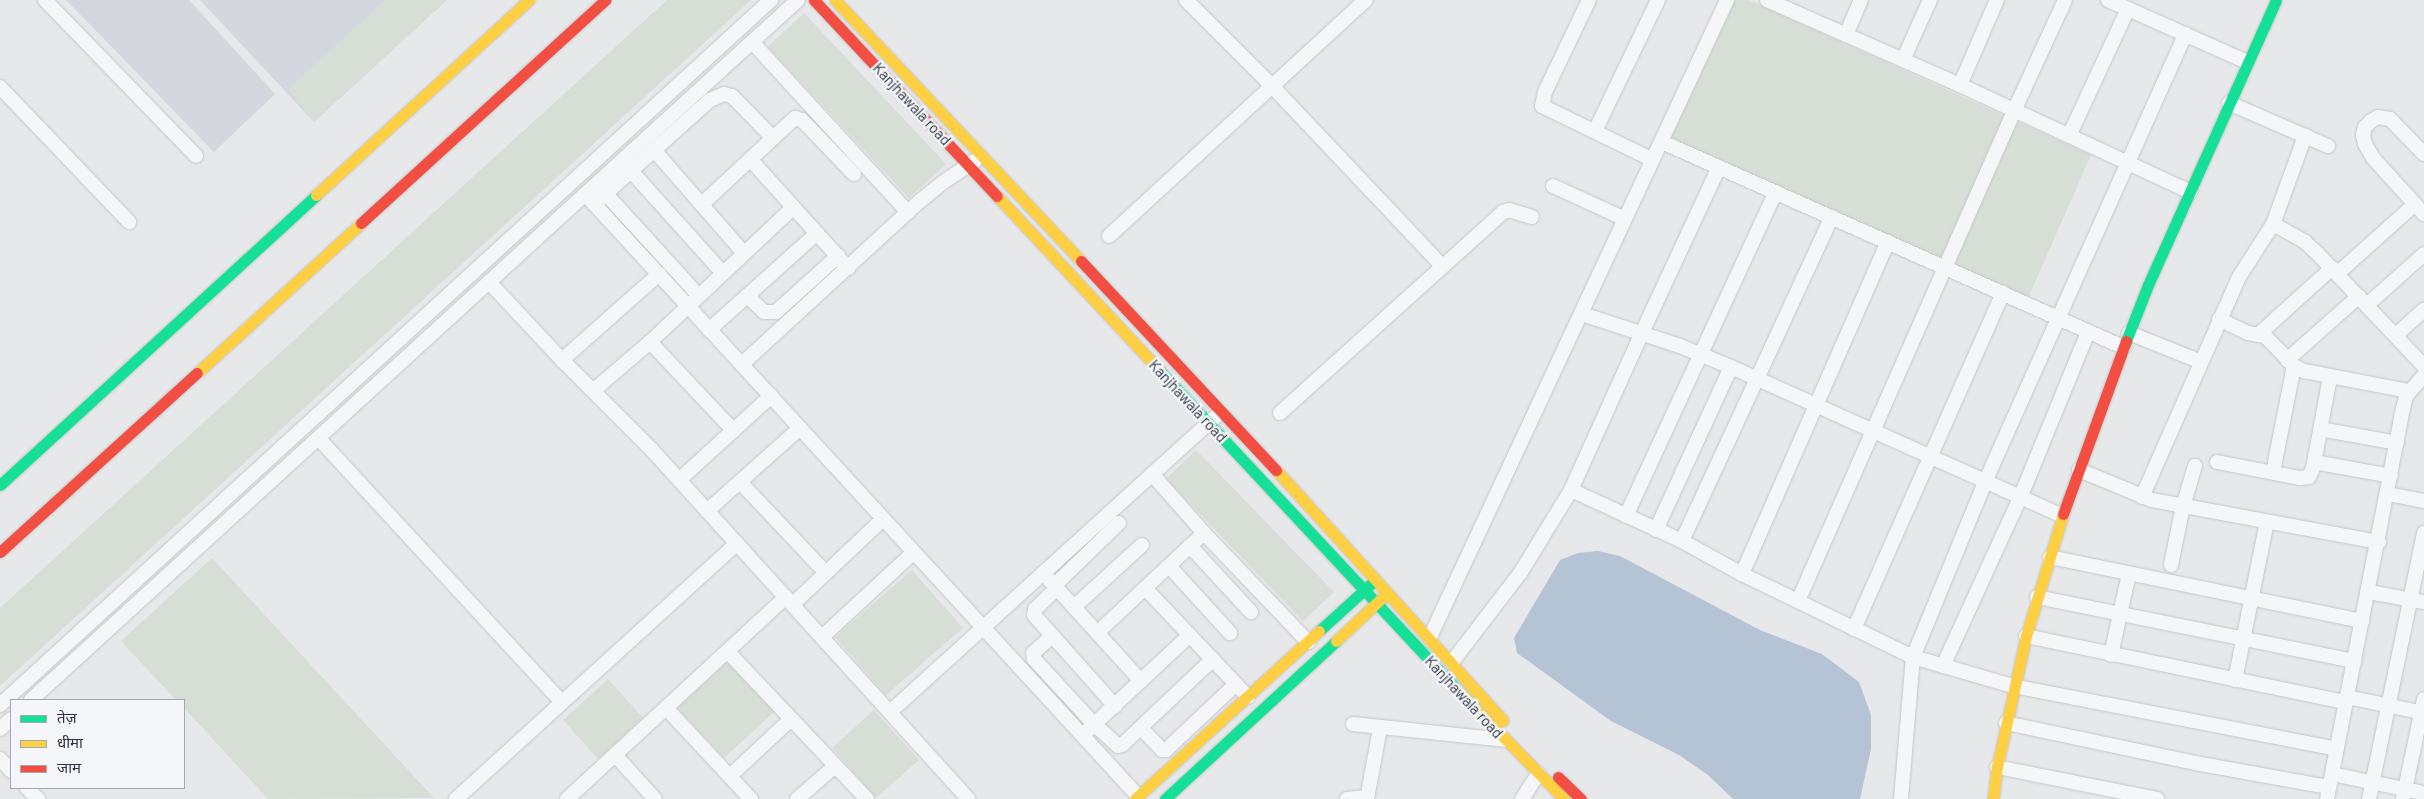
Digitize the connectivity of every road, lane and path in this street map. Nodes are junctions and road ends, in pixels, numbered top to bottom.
1 (45, 0) edge
2 (528, 0) edge
3 (605, 0) edge
4 (771, 0) edge
5 (798, 0) edge
6 (814, 0) edge
7 (835, 0) edge
8 (1186, 0) edge
9 (1366, 0) edge
10 (1589, 0) edge
11 (1658, 0) edge
12 (1727, 0) edge
13 (1767, 0) edge
14 (1861, 0) edge
15 (1930, 0) edge
16 (1997, 0) edge
17 (2065, 0) edge
18 (2108, 0) edge
19 (2276, 0) edge
20 (1790, 5) edge
21 (2128, 9) junction
22 (2185, 34) junction
23 (1846, 35) junction
24 (752, 42) junction
25 (1903, 60) junction
26 (2247, 62) junction
27 (1271, 85) junction
28 (1960, 85) junction
29 (0, 87) edge
30 (2229, 103) junction
31 (2014, 111) junction
32 (1595, 131) junction
33 (2069, 136) junction
34 (2305, 136) junction
35 (773, 138) junction
36 (1662, 142) junction
37 (2328, 146) dead end
38 (654, 150) junction
39 (2424, 154) edge
40 (196, 156) dead end
41 (982, 157) junction
42 (750, 159) junction
43 (1653, 160) junction
44 (2128, 164) junction
45 (969, 165) junction
46 (1719, 167) junction
47 (631, 171) junction
48 (854, 174) dead end
49 (1553, 186) dead end
50 (1776, 192) junction
51 (2190, 192) junction
52 (606, 193) junction
53 (590, 199) junction
54 (702, 204) junction
55 (794, 207) junction
56 (2420, 209) edge
57 (908, 212) junction
58 (1532, 217) dead end
59 (1832, 217) junction
60 (1625, 220) junction
61 (129, 222) dead end
62 (2273, 224) junction
63 (817, 233) junction
64 (1109, 236) dead end
65 (1888, 242) junction
66 (744, 253) junction
67 (2424, 254) edge
68 (838, 256) junction
69 (1442, 266) junction
70 (848, 268) junction
71 (1945, 268) junction
72 (2335, 271) junction
73 (723, 273) junction
74 (658, 274) junction
75 (489, 282) junction
76 (2002, 293) junction
77 (699, 296) junction
78 (747, 296) junction
79 (2363, 301) junction
80 (688, 307) junction
81 (2424, 310) edge
82 (1582, 314) junction
83 (2059, 318) junction
84 (2219, 319) junction
85 (709, 330) junction
86 (2088, 332) junction
87 (2129, 333) junction
88 (2258, 334) junction
89 (1640, 335) junction
90 (2396, 335) junction
91 (650, 342) junction
92 (2123, 347) junction
93 (1701, 354) junction
94 (562, 360) junction
95 (2201, 362) junction
96 (2290, 363) junction
97 (742, 364) junction
98 (2424, 366) edge
99 (1731, 367) junction
100 (2424, 375) edge
101 (2330, 377) junction
102 (1758, 380) junction
103 (594, 390) junction
104 (2410, 391) junction
105 (771, 396) junction
106 (1815, 407) junction
107 (1221, 411) junction
108 (1280, 413) dead end
109 (1208, 423) junction
110 (800, 428) junction
111 (2320, 429) junction
112 (734, 431) junction
113 (1872, 432) junction
114 (319, 439) junction
115 (2397, 443) junction
116 (1930, 458) junction
117 (2217, 462) dead end
118 (2314, 462) junction
119 (2195, 466) dead end
120 (2079, 470) junction
121 (2273, 472) junction
122 (1152, 474) junction
123 (2391, 476) junction
124 (679, 480) junction
125 (740, 482) junction
126 (1985, 482) junction
127 (0, 485) edge
128 (1571, 490) junction
129 (2388, 494) junction
130 (2142, 497) junction
131 (2020, 498) junction
132 (2424, 501) edge
133 (2183, 506) junction
134 (707, 511) junction
135 (1626, 516) junction
136 (2062, 516) junction
137 (884, 519) junction
138 (2267, 522) junction
139 (1119, 523) dead end
140 (1656, 530) junction
141 (1204, 533) junction
142 (2424, 533) edge
143 (1682, 541) junction
144 (2378, 542) junction
145 (737, 543) junction
146 (1142, 545) dead end
147 (1190, 546) junction
148 (0, 552) edge
149 (914, 552) junction
150 (2050, 557) junction
151 (2171, 565) dead end
152 (1169, 566) junction
153 (826, 573) junction
154 (1043, 573) junction
155 (1742, 574) junction
156 (2129, 574) junction
157 (1376, 579) junction
158 (1056, 587) junction
159 (1145, 588) junction
160 (1364, 590) junction
161 (1388, 592) junction
162 (2369, 592) junction
163 (2037, 598) junction
164 (2251, 600) junction
165 (790, 601) junction
166 (1798, 601) junction
167 (2417, 601) edge
168 (1376, 602) junction
169 (1074, 607) junction
170 (1251, 612) dead end
171 (2120, 613) junction
172 (2363, 621) junction
173 (983, 627) junction
174 (1854, 629) junction
175 (1097, 633) junction
176 (1230, 633) dead end
177 (1190, 635) junction
178 (1052, 636) junction
179 (2026, 636) junction
180 (822, 637) junction
181 (1430, 637) junction
182 (2244, 638) junction
183 (1308, 642) junction
184 (728, 652) junction
185 (2112, 655) junction
186 (1913, 657) junction
187 (1213, 659) junction
188 (2355, 660) junction
189 (1452, 662) junction
190 (1943, 666) junction
191 (2235, 680) junction
192 (1141, 681) junction
193 (1236, 684) junction
194 (2014, 686) junction
195 (1248, 697) junction
196 (32, 699) edge
197 (2347, 700) junction
198 (562, 702) junction
199 (0, 705) edge
200 (1115, 706) junction
201 (2388, 706) junction
202 (666, 708) junction
203 (2423, 708) edge
204 (890, 712) junction
205 (10, 719) edge
206 (791, 719) junction
207 (2006, 723) junction
208 (1353, 724) dead end
209 (1095, 725) junction
210 (1141, 728) junction
211 (1380, 728) junction
212 (0, 729) edge
213 (1083, 736) junction
214 (1504, 740) junction
215 (2337, 749) junction
216 (615, 755) junction
217 (0, 759) edge
218 (835, 766) junction
219 (1997, 767) junction
220 (10, 770) edge
221 (1538, 774) junction
222 (730, 776) junction
223 (2372, 782) junction
224 (2330, 787) edge
225 (29, 789) edge
226 (2424, 793) edge
227 (2404, 794) edge
228 (1137, 797) edge
229 (1367, 798) edge
230 (38, 799) edge
231 (456, 799) edge
232 (567, 799) edge
233 (655, 799) edge
234 (751, 799) edge
235 (797, 799) edge
236 (867, 799) edge
237 (968, 799) edge
238 (1165, 799) edge
239 (1347, 799) edge
240 (1522, 799) edge
241 (1564, 799) edge
242 (1581, 799) edge
243 (1902, 799) edge
244 (1993, 799) edge
245 (2157, 799) edge
246 (2369, 799) edge

1 - 40 street
2 - 127 street
3 - 148 street
4 - 199 street
5 - 24 street
6 - 45 street, Kanjhawala road
7 - 41 street, Kanjhawala road
8 - 27 street
9 - 27 street
10 - 32 street
11 - 32 street
12 - 36 street
13 - 20 street
14 - 23 street
15 - 25 street
16 - 28 street
17 - 31 street
18 - 21 street
19 - 26 street
20 - 23 street
21 - 22 street
21 - 33 street
22 - 26 street
22 - 44 street
23 - 25 street
24 - 53 street
24 - 57 street
25 - 28 street
26 - 30 street
27 - 64 street
27 - 69 street
28 - 31 street
29 - 61 street
30 - 34 street
30 - 51 street
31 - 33 street
31 - 71 street
32 - 43 street
33 - 44 street
34 - 37 street
34 - 62 street
35 - 38 street
35 - 42 street
35 - 48 street
36 - 43 street
36 - 46 street
38 - 47 street
38 - 54 street
39 - 56 street
41 - 45 street
41 - 107 street, Kanjhawala road
42 - 54 street
42 - 55 street
43 - 60 street
44 - 51 street
44 - 83 street
45 - 57 street
45 - 109 street, Kanjhawala road
46 - 50 street
46 - 89 street
47 - 52 street
47 - 73 street
49 - 60 street
50 - 59 street
50 - 93 street
51 - 87 street
52 - 53 street
52 - 77 street
53 - 74 street
53 - 75 street
54 - 66 street
55 - 63 street
55 - 66 street
56 - 72 street
57 - 70 street
58 - 69 street
59 - 65 street
59 - 102 street
60 - 82 street
62 - 72 street
62 - 84 street
63 - 68 street
63 - 78 street
65 - 71 street
65 - 106 street
66 - 73 street
67 - 79 street
68 - 70 street
68 - 78 street
69 - 108 street
70 - 97 street
71 - 76 street
71 - 113 street
72 - 79 street
72 - 88 street
73 - 77 street
74 - 80 street
74 - 94 street
75 - 94 street
75 - 114 street
76 - 83 street
76 - 116 street
77 - 80 street
78 - 85 street
79 - 90 street
79 - 96 street
80 - 85 street
80 - 91 street
81 - 90 street
82 - 89 street
82 - 181 street
83 - 86 street
83 - 126 street
84 - 88 street
84 - 95 street
85 - 97 street
86 - 92 street
86 - 131 street
87 - 92 street
87 - 95 street
88 - 96 street
89 - 93 street
89 - 128 street
90 - 98 street
91 - 103 street
91 - 112 street
92 - 120 street
93 - 99 street
93 - 135 street
94 - 103 street
95 - 130 street
96 - 101 street
96 - 121 street
97 - 105 street
99 - 102 street
99 - 140 street
100 - 104 street
101 - 104 street
101 - 111 street
102 - 106 street
102 - 143 street
103 - 124 street
104 - 115 street
105 - 110 street
105 - 112 street
106 - 113 street
106 - 155 street
107 - 109 street
107 - 157 street, Kanjhawala road
109 - 122 street
109 - 160 street, Kanjhawala road
110 - 125 street
110 - 137 street
111 - 115 street
111 - 118 street
112 - 124 street
113 - 116 street
113 - 166 street
114 - 196 street
114 - 198 street
115 - 123 street
116 - 126 street
116 - 174 street
117 - 121 street
118 - 121 street
118 - 123 street
119 - 133 street
120 - 130 street
120 - 136 street
122 - 141 street
122 - 154 street
123 - 129 street
124 - 134 street
125 - 134 street
125 - 153 street
126 - 131 street
126 - 186 street
128 - 135 street
128 - 189 street
129 - 132 street
129 - 144 street
130 - 133 street
131 - 136 street
131 - 190 street
133 - 138 street
133 - 151 street
134 - 145 street
135 - 140 street
136 - 150 street
137 - 149 street
137 - 153 street
138 - 144 street
138 - 164 street
139 - 158 street
140 - 143 street
141 - 147 street
141 - 183 street
142 - 167 street
143 - 155 street
144 - 162 street
145 - 165 street
145 - 198 street
146 - 169 street
147 - 152 street
147 - 170 street
149 - 173 street
149 - 180 street
150 - 156 street
150 - 163 street
152 - 159 street
152 - 176 street
153 - 165 street
154 - 158 street
154 - 173 street
155 - 166 street
156 - 164 street
156 - 171 street
157 - 160 street
157 - 161 street, Kanjhawala road
158 - 169 street
158 - 178 street
159 - 175 street
159 - 177 street
160 - 168 street, Kanjhawala road
160 - 183 street
161 - 168 street
161 - 181 street, Kanjhawala road
162 - 167 street
162 - 172 street
163 - 171 street
163 - 179 street
164 - 172 street
164 - 182 street
165 - 180 street
165 - 184 street
166 - 174 street
167 - 201 street
168 - 214 street, Kanjhawala road
168 - 238 street
169 - 175 street
171 - 182 street
171 - 185 street
172 - 188 street
173 - 204 street
173 - 213 street
174 - 186 street
175 - 192 street
177 - 187 street
177 - 192 street
178 - 200 street
178 - 209 street
179 - 185 street
179 - 194 street
180 - 204 street
181 - 189 street, Kanjhawala road
182 - 188 street
182 - 191 street
183 - 195 street
184 - 202 street
184 - 206 street
185 - 191 street
186 - 190 street
186 - 243 street
187 - 193 street
187 - 210 street
188 - 197 street
189 - 242 street, Kanjhawala road
190 - 194 street
191 - 197 street
192 - 200 street
193 - 195 street
193 - 210 street
194 - 207 street
194 - 215 street
195 - 228 street
197 - 201 street
197 - 215 street
198 - 231 street
200 - 209 street
201 - 203 street
201 - 223 street
202 - 216 street
202 - 222 street
203 - 227 street
204 - 237 street
205 - 212 street
206 - 218 street
206 - 222 street
207 - 219 street
207 - 224 street
208 - 211 street
209 - 210 street
209 - 213 street
211 - 214 street
211 - 229 street
213 - 228 street
214 - 221 street, Kanjhawala road
215 - 224 street
216 - 232 street
216 - 233 street
217 - 220 street
218 - 235 street
218 - 236 street
219 - 244 street
219 - 245 street
221 - 240 street
221 - 241 street, Kanjhawala road
222 - 234 street
223 - 224 street
223 - 227 street
223 - 246 street
225 - 230 street
226 - 227 street
229 - 239 street

